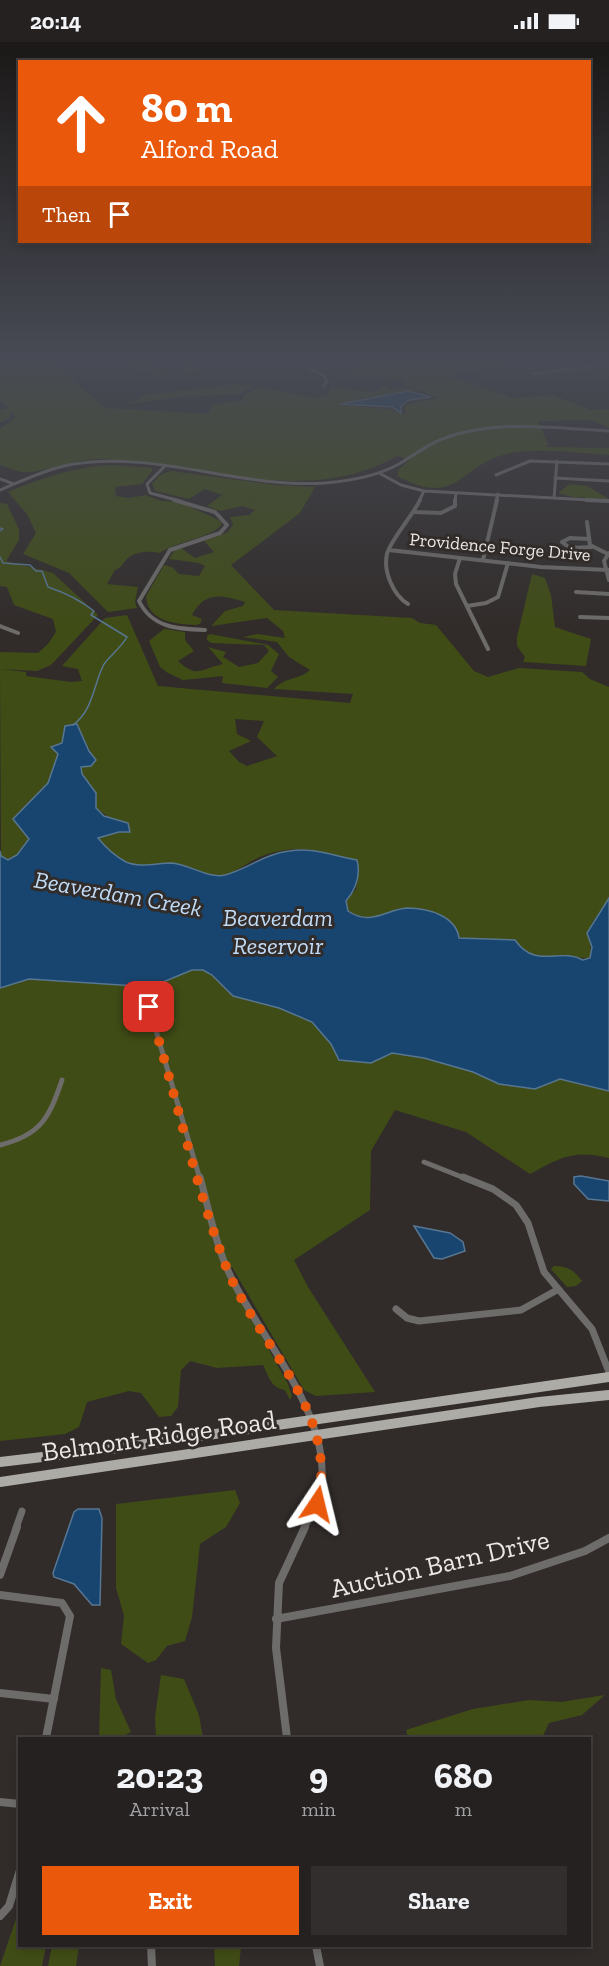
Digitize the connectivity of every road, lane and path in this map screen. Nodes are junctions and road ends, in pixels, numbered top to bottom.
1 (421, 449) edge
2 (557, 461) junction
3 (609, 464) edge
4 (164, 467) junction
5 (379, 472) junction
6 (496, 476) dead end
7 (555, 478) junction
8 (0, 479) edge
9 (609, 481) edge
10 (14, 484) junction
11 (0, 490) edge
12 (424, 490) junction
13 (456, 493) junction
14 (498, 494) junction
15 (554, 498) junction
16 (609, 501) edge
17 (414, 512) junction
18 (587, 522) dead end
19 (589, 539) junction
20 (592, 547) junction
21 (389, 550) junction
22 (608, 554) edge
23 (459, 558) junction
24 (483, 560) junction
25 (508, 563) junction
26 (608, 570) edge
27 (609, 580) edge
28 (576, 592) dead end
29 (609, 594) edge
30 (408, 604) dead end
31 (467, 606) junction
32 (580, 617) dead end
33 (609, 618) edge
34 (0, 626) edge
35 (205, 630) dead end
36 (18, 633) dead end
37 (488, 649) dead end
38 (149, 1007) dead end
39 (62, 1080) dead end
40 (0, 1145) edge
41 (424, 1162) dead end
42 (557, 1290) junction
43 (396, 1309) dead end
44 (609, 1374) edge
45 (609, 1395) edge
46 (311, 1418) junction
47 (316, 1436) junction
48 (0, 1462) edge
49 (0, 1482) edge
50 (22, 1511) dead end
51 (609, 1539) edge
52 (0, 1575) edge
53 (0, 1595) edge
54 (276, 1618) junction
55 (0, 1693) edge
56 (54, 1699) junction
57 (46, 1737) edge
58 (287, 1737) edge
59 (0, 1802) edge
60 (18, 1804) edge
61 (18, 1877) edge
62 (0, 1916) edge
63 (150, 1947) edge
64 (316, 1947) edge
65 (152, 1966) edge
66 (320, 1966) edge

1 - 5 street
2 - 3 street
2 - 6 street
2 - 7 street
4 - 5 street
4 - 10 street
4 - 35 street
5 - 12 street
7 - 9 street
7 - 15 street
8 - 10 street
10 - 11 street
12 - 13 street
12 - 17 street
13 - 14 street
13 - 17 street
14 - 15 street
14 - 24 street
15 - 16 street
17 - 21 street
18 - 19 street
19 - 20 street
19 - 20 street
20 - 22 street
21 - 23 street, Providence Forge Drive
21 - 30 street
22 - 26 street
23 - 24 street, Providence Forge Drive
23 - 31 street
24 - 25 street, Providence Forge Drive
25 - 26 street, Providence Forge Drive
25 - 31 street
26 - 27 street
28 - 29 street
31 - 37 street
32 - 33 street
34 - 36 street
38 - 46 street
39 - 40 street
41 - 42 street
42 - 43 street
42 - 44 street
44 - 46 main road, Belmont Ridge Road
45 - 47 main road, Belmont Ridge Road
46 - 47 street
46 - 48 main road, Belmont Ridge Road
47 - 49 main road, Belmont Ridge Road
47 - 54 street
50 - 52 street
51 - 54 street, Auction Barn Drive
53 - 56 street
54 - 58 street
55 - 56 street
56 - 57 street
59 - 60 street
61 - 62 street
63 - 65 street
64 - 66 street

